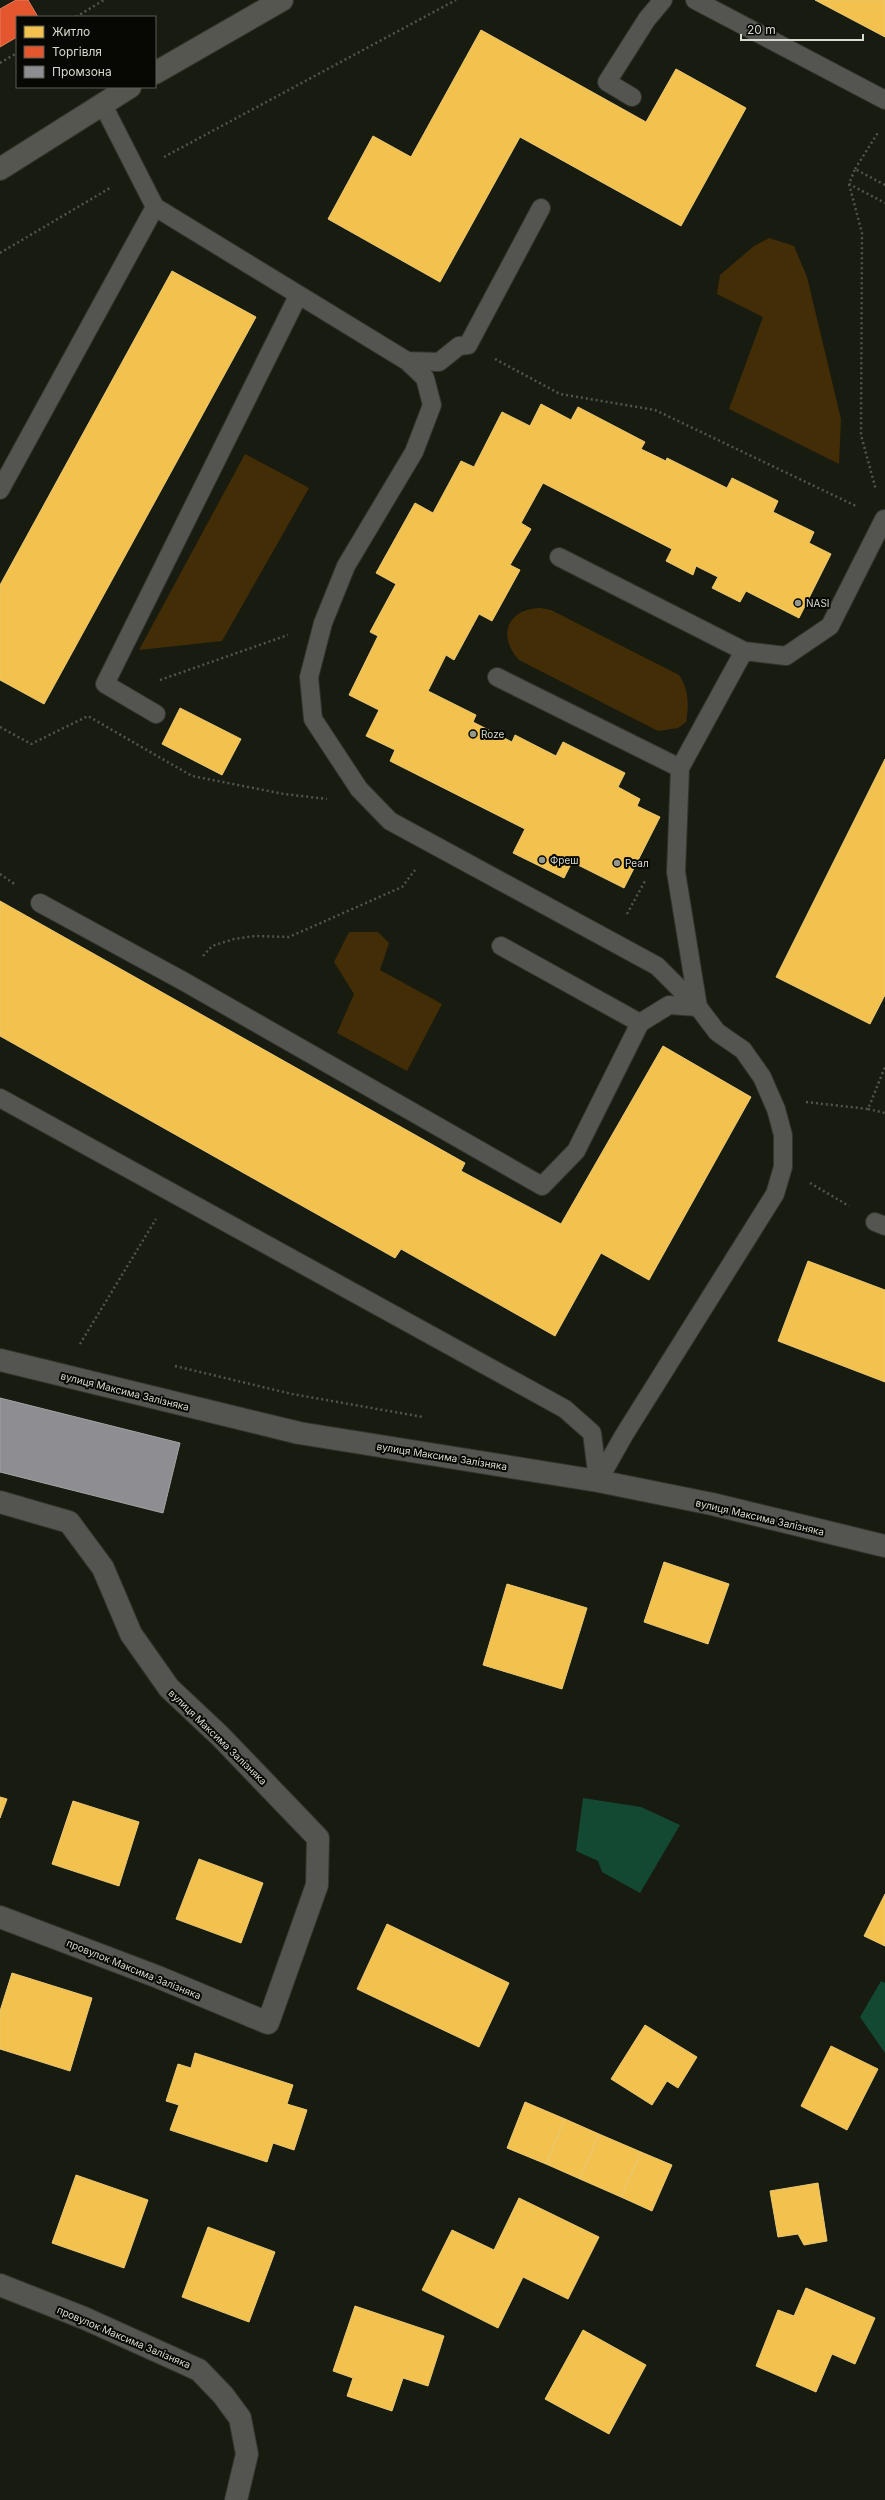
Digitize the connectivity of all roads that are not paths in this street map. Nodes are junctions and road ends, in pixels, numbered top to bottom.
1 (282, 0) edge
2 (663, 0) edge
3 (695, 0) edge
4 (156, 72) edge
5 (128, 88) edge
6 (632, 97) dead end
7 (885, 100) edge
8 (102, 103) junction
9 (0, 169) edge
10 (155, 207) junction
11 (541, 208) dead end
12 (298, 296) junction
13 (407, 361) junction
14 (0, 490) edge
15 (884, 519) road end
16 (559, 557) dead end
17 (744, 651) junction
18 (497, 677) dead end
19 (156, 714) dead end
20 (680, 768) junction
21 (40, 903) dead end
22 (501, 946) dead end
23 (698, 1007) junction
24 (640, 1023) junction
25 (0, 1098) edge
26 (0, 1360) edge
27 (598, 1481) junction
28 (0, 1502) edge
29 (885, 1546) edge
30 (0, 1917) edge
31 (268, 2023) joint
32 (0, 2285) edge
33 (236, 2500) edge

1 - 4 main road
2 - 6 lane
3 - 7 lane
5 - 8 main road
8 - 9 main road
8 - 10 lane
10 - 12 lane
10 - 14 lane
11 - 13 lane
12 - 13 lane
12 - 19 lane
13 - 23 lane
15 - 17 lane
16 - 17 lane
17 - 20 lane
18 - 20 lane
20 - 23 lane
21 - 24 lane
22 - 24 lane
23 - 24 lane
23 - 27 lane
25 - 27 lane
26 - 27 street, вулиця Максима Залізняка
27 - 29 street, вулиця Максима Залізняка
28 - 31 street, вулиця Максима Залізняка
30 - 31 street, провулок Максима Залізняка
32 - 33 street, провулок Максима Залізняка

